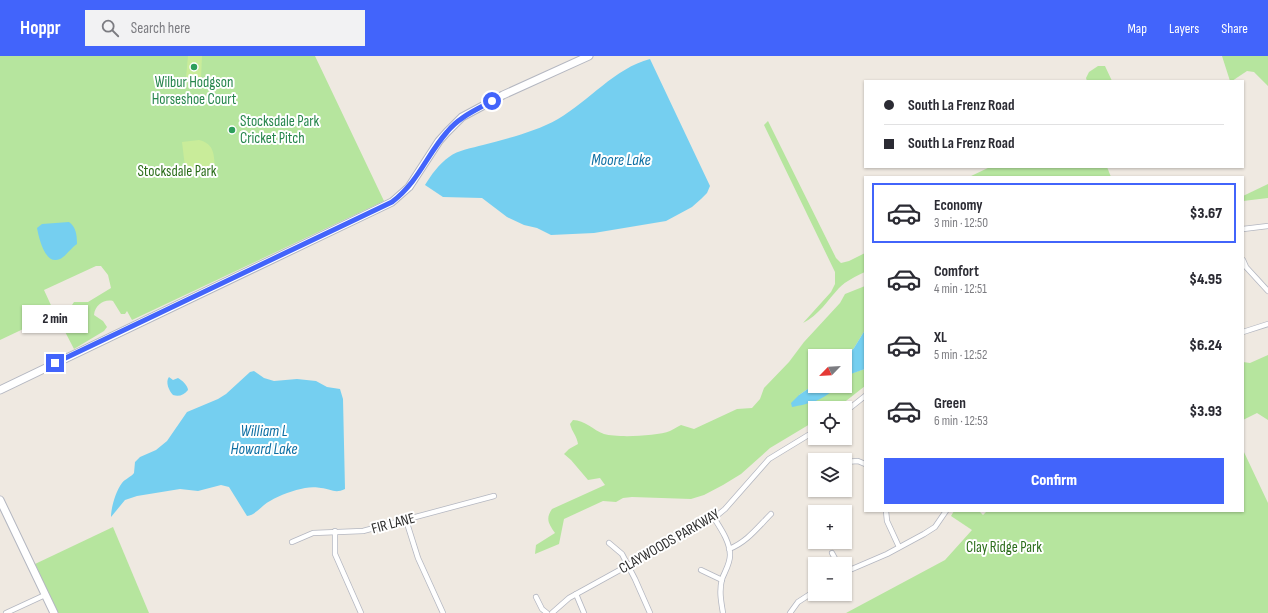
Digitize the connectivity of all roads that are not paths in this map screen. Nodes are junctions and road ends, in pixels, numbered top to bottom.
1 (589, 56) edge
2 (1268, 226) edge
3 (1244, 229) edge
4 (1244, 262) edge
5 (1268, 291) edge
6 (1268, 324) edge
7 (1244, 332) edge
8 (0, 390) edge
9 (864, 399) edge
10 (852, 407) edge
11 (808, 435) edge
12 (852, 461) edge
13 (864, 464) edge
14 (494, 496) dead end
15 (0, 500) edge
16 (886, 512) edge
17 (945, 512) edge
18 (771, 514) dead end
19 (714, 518) junction
20 (406, 520) junction
21 (335, 531) junction
22 (292, 542) dead end
23 (609, 544) dead end
24 (899, 547) junction
25 (729, 548) junction
26 (832, 553) dead end
27 (834, 557) edge
28 (628, 565) junction
29 (852, 569) edge
30 (701, 570) dead end
31 (722, 580) junction
32 (576, 594) junction
33 (46, 595) junction
34 (808, 596) edge
35 (536, 598) dead end
36 (6, 613) edge
37 (54, 613) edge
38 (360, 613) edge
39 (443, 613) edge
40 (547, 613) edge
41 (552, 613) edge
42 (584, 613) edge
43 (650, 613) edge
44 (723, 613) edge
45 (790, 613) edge

1 - 8 street
2 - 3 street
4 - 5 street
6 - 7 street
9 - 10 street
11 - 19 street, CLAYWOODS PARKWAY
12 - 13 street
14 - 20 street, FIR LANE
15 - 33 street
16 - 24 street
17 - 24 street
18 - 25 street
19 - 25 street
19 - 28 street, CLAYWOODS PARKWAY
20 - 21 street, FIR LANE
20 - 39 street
21 - 22 street, FIR LANE
21 - 38 street
23 - 28 street
24 - 29 street
25 - 31 street
26 - 27 street
28 - 32 street, CLAYWOODS PARKWAY
28 - 43 street
30 - 31 street
31 - 44 street
32 - 41 street, CLAYWOODS PARKWAY
32 - 42 street
33 - 36 street
33 - 37 street
34 - 45 street
35 - 40 street

